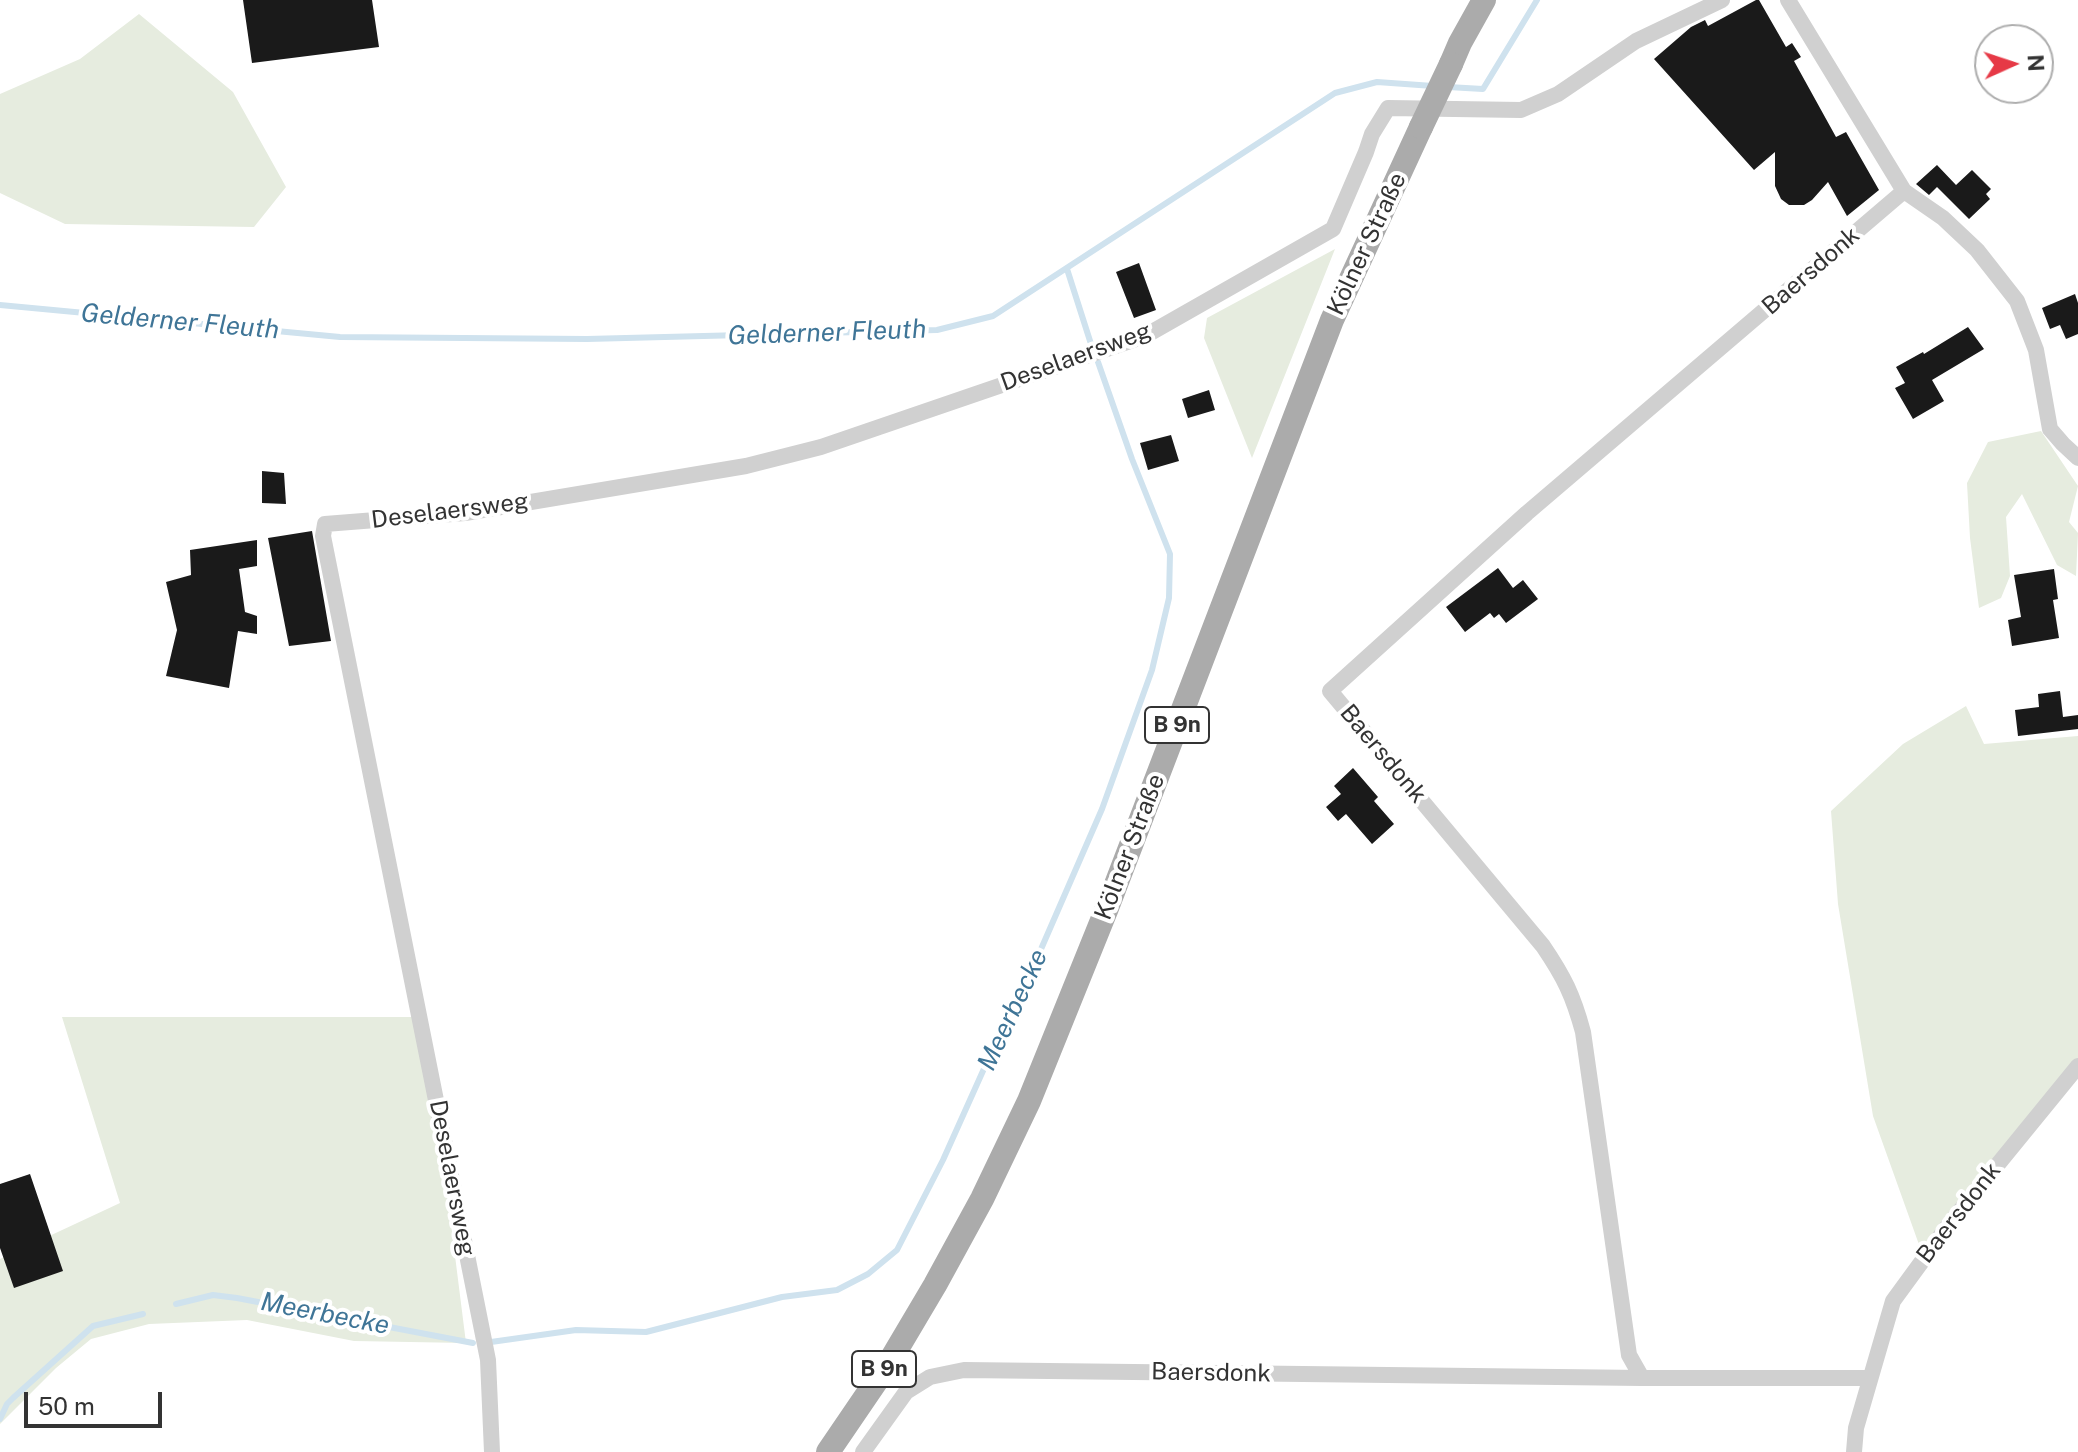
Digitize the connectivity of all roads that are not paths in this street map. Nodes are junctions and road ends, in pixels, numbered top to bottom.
1 (1484, 0) edge
2 (1722, 0) edge
3 (1788, 0) edge
4 (1904, 191) junction
5 (2078, 458) edge
6 (2078, 1066) edge
7 (1642, 1378) junction
8 (1870, 1378) junction
9 (492, 1452) edge
10 (828, 1452) edge
11 (863, 1452) edge
12 (1854, 1452) edge

1 - 10 main road, Kölner Straße / B 9n, bridge
2 - 9 street, Deselaersweg
3 - 4 street
4 - 5 street
4 - 7 street, Baersdonk
6 - 8 street, Baersdonk
7 - 8 street, Baersdonk
7 - 11 street, Baersdonk
8 - 12 street, Baersdonk

